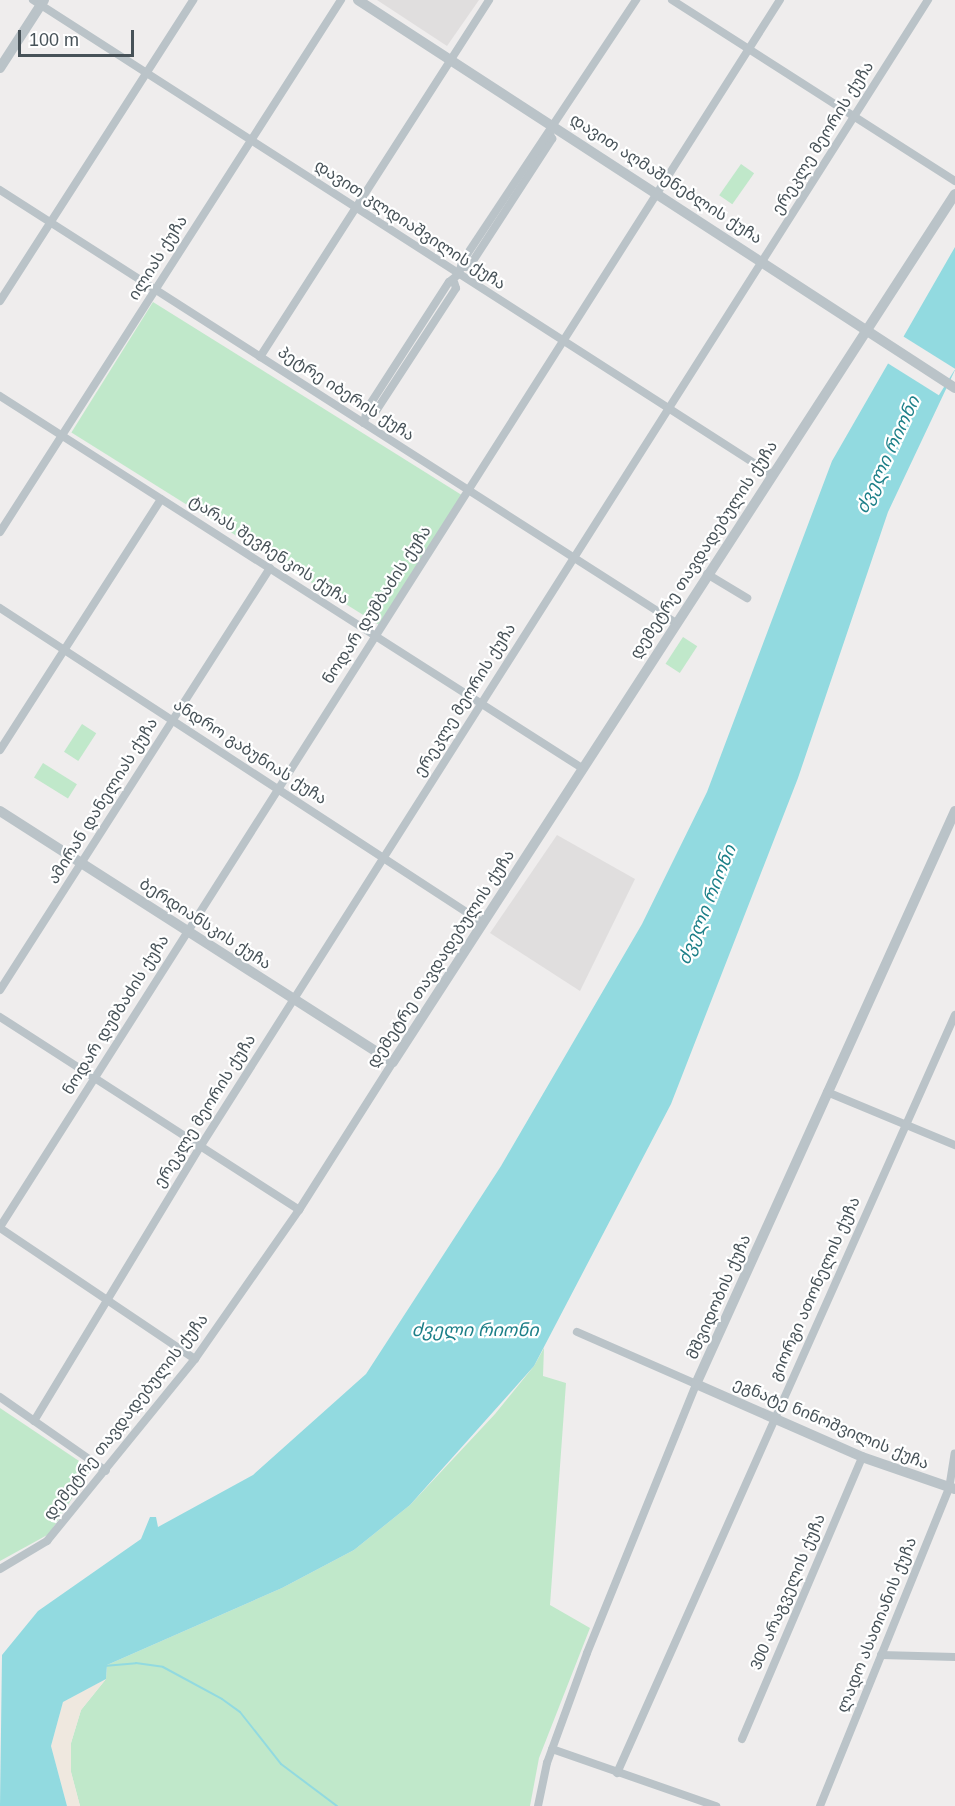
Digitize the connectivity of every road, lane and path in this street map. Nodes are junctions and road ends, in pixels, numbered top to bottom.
1 (194, 0) edge
2 (341, 0) edge
3 (358, 0) edge
4 (489, 0) edge
5 (636, 0) edge
6 (672, 0) edge
7 (780, 0) edge
8 (928, 0) edge
9 (39, 2) edge
10 (749, 49) junction
11 (451, 59) junction
12 (0, 68) edge
13 (146, 74) junction
14 (855, 116) junction
15 (553, 130) junction
16 (250, 141) junction
17 (955, 181) edge
18 (0, 190) edge
19 (658, 192) junction
20 (955, 194) edge
21 (355, 208) junction
22 (51, 222) junction
23 (763, 260) junction
24 (459, 275) junction
25 (156, 290) junction
26 (0, 301) edge
27 (865, 329) junction
28 (564, 341) junction
29 (260, 357) junction
30 (955, 388) edge
31 (0, 396) edge
32 (669, 409) junction
33 (366, 419) junction
34 (63, 436) junction
35 (771, 474) junction
36 (468, 490) junction
37 (161, 499) junction
38 (0, 532) edge
39 (574, 558) junction
40 (270, 568) junction
41 (707, 574) junction
42 (747, 598) dead end
43 (0, 608) edge
44 (676, 623) junction
45 (375, 635) junction
46 (64, 649) junction
47 (481, 703) junction
48 (172, 720) junction
49 (0, 750) edge
50 (582, 768) junction
51 (277, 788) junction
52 (0, 810) edge
53 (955, 811) edge
54 (384, 858) junction
55 (82, 863) junction
56 (483, 922) junction
57 (188, 930) junction
58 (0, 990) edge
59 (294, 999) junction
60 (955, 1015) edge
61 (0, 1017) edge
62 (393, 1062) junction
63 (94, 1078) junction
64 (827, 1092) junction
65 (906, 1125) junction
66 (955, 1145) edge
67 (200, 1147) junction
68 (298, 1210) junction
69 (0, 1227) edge
70 (108, 1300) junction
71 (577, 1332) dead end
72 (195, 1359) junction
73 (696, 1384) junction
74 (0, 1397) edge
75 (774, 1417) junction
76 (34, 1421) junction
77 (955, 1454) edge
78 (862, 1457) junction
79 (106, 1471) junction
80 (952, 1489) edge
81 (0, 1569) edge
82 (881, 1656) junction
83 (955, 1657) edge
84 (742, 1739) dead end
85 (552, 1749) junction
86 (617, 1773) junction
87 (538, 1806) edge
88 (716, 1806) edge
89 (820, 1806) edge

1 - 13 street
2 - 16 street, ილიას ქუჩა
3 - 11 street, დავით აღმაშენებლის ქუჩა
4 - 11 street
5 - 15 street
6 - 10 street
7 - 10 street, ნოდარ დუმბაძის ქუჩა
8 - 14 street, ერეკლე მეორის ქუჩა
9 - 12 street
9 - 13 street, დავით კლდიაშვილის ქუჩა
10 - 14 street
10 - 19 street, ნოდარ დუმბაძის ქუჩა
11 - 15 street, დავით აღმაშენებლის ქუჩა
11 - 21 street
13 - 16 street, დავით კლდიაშვილის ქუჩა
13 - 22 street
14 - 17 street
14 - 23 street, ერეკლე მეორის ქუჩა
15 - 19 street, დავით აღმაშენებლის ქუჩა
15 - 24 street
16 - 21 street, დავით კლდიაშვილის ქუჩა
16 - 25 street, ილიას ქუჩა
18 - 22 street, პეტრე იბერის ქუჩა
19 - 23 street, დავით აღმაშენებლის ქუჩა
19 - 28 street, ნოდარ დუმბაძის ქუჩა
20 - 27 street, დემეტრე თავდადებულის ქუჩა
21 - 24 street, დავით კლდიაშვილის ქუჩა
21 - 29 street
22 - 25 street, პეტრე იბერის ქუჩა
22 - 26 street
23 - 27 street, დავით აღმაშენებლის ქუჩა
23 - 32 street, ერეკლე მეორის ქუჩა
24 - 28 street, დავით კლდიაშვილის ქუჩა
24 - 33 street
25 - 29 street, პეტრე იბერის ქუჩა
25 - 34 street, ილიას ქუჩა
27 - 30 street, დავით აღმაშენებლის ქუჩა
27 - 35 street, დემეტრე თავდადებულის ქუჩა
28 - 32 street, დავით კლდიაშვილის ქუჩა
28 - 36 street, ნოდარ დუმბაძის ქუჩა
29 - 33 street, პეტრე იბერის ქუჩა
31 - 34 street, ტარას შევჩენკოს ქუჩა
32 - 35 street, დავით კლდიაშვილის ქუჩა
32 - 39 street, ერეკლე მეორის ქუჩა
33 - 36 street, პეტრე იბერის ქუჩა
34 - 37 street, ტარას შევჩენკოს ქუჩა
34 - 38 street, ილიას ქუჩა
35 - 41 street, დემეტრე თავდადებულის ქუჩა
36 - 39 street, პეტრე იბერის ქუჩა
36 - 45 street, ნოდარ დუმბაძის ქუჩა
37 - 40 street, ტარას შევჩენკოს ქუჩა
37 - 46 street
39 - 44 street, პეტრე იბერის ქუჩა
39 - 47 street, ერეკლე მეორის ქუჩა
40 - 45 street, ტარას შევჩენკოს ქუჩა
40 - 48 street, ამირან დანელიას ქუჩა
41 - 42 street
41 - 44 street, დემეტრე თავდადებულის ქუჩა
43 - 46 street, ანდრო გაბუნიას ქუჩა
44 - 50 street, დემეტრე თავდადებულის ქუჩა
45 - 47 street, ტარას შევჩენკოს ქუჩა
45 - 51 street, ნოდარ დუმბაძის ქუჩა
46 - 48 street, ანდრო გაბუნიას ქუჩა
46 - 49 street
47 - 50 street, ტარას შევჩენკოს ქუჩა
47 - 54 street, ერეკლე მეორის ქუჩა
48 - 51 street, ანდრო გაბუნიას ქუჩა
48 - 55 street, ამირან დანელიას ქუჩა
50 - 56 street, დემეტრე თავდადებულის ქუჩა
51 - 54 street, ანდრო გაბუნიას ქუჩა
51 - 57 street, ნოდარ დუმბაძის ქუჩა
52 - 55 street, ბერდიანსკის ქუჩა
53 - 64 street, მშვიდობის ქუჩა
54 - 56 street, ანდრო გაბუნიას ქუჩა
54 - 59 street, ერეკლე მეორის ქუჩა
55 - 57 street, ბერდიანსკის ქუჩა
55 - 58 street, ამირან დანელიას ქუჩა
56 - 62 street, დემეტრე თავდადებულის ქუჩა
57 - 59 street, ბერდიანსკის ქუჩა
57 - 63 street, ნოდარ დუმბაძის ქუჩა
59 - 62 street, ბერდიანსკის ქუჩა
59 - 67 street, ერეკლე მეორის ქუჩა
60 - 65 street, გიორგი ათონელის ქუჩა
61 - 63 street
62 - 68 street, დემეტრე თავდადებულის ქუჩა
63 - 67 street
63 - 69 street, ნოდარ დუმბაძის ქუჩა
64 - 65 street
64 - 73 street, მშვიდობის ქუჩა
65 - 66 street
65 - 75 street, გიორგი ათონელის ქუჩა
67 - 68 street
67 - 70 street, ერეკლე მეორის ქუჩა
68 - 72 street, დემეტრე თავდადებულის ქუჩა
69 - 70 street
70 - 72 street
70 - 76 street, ერეკლე მეორის ქუჩა
71 - 73 street
72 - 79 street, დემეტრე თავდადებულის ქუჩა
73 - 75 street, ეგნატე ნინოშვილის ქუჩა
73 - 85 street, მშვიდობის ქუჩა
74 - 76 street
75 - 78 street, ეგნატე ნინოშვილის ქუჩა
75 - 86 street, გიორგი ათონელის ქუჩა
76 - 79 street
77 - 80 street, ლადო ასათიანის ქუჩა
78 - 80 street, ეგნატე ნინოშვილის ქუჩა
78 - 84 street, 300 არაგველის ქუჩა
79 - 81 street, დემეტრე თავდადებულის ქუჩა
80 - 82 street, ლადო ასათიანის ქუჩა
82 - 83 street
82 - 89 street, ლადო ასათიანის ქუჩა
85 - 86 street
85 - 87 street, მშვიდობის ქუჩა
86 - 88 street

